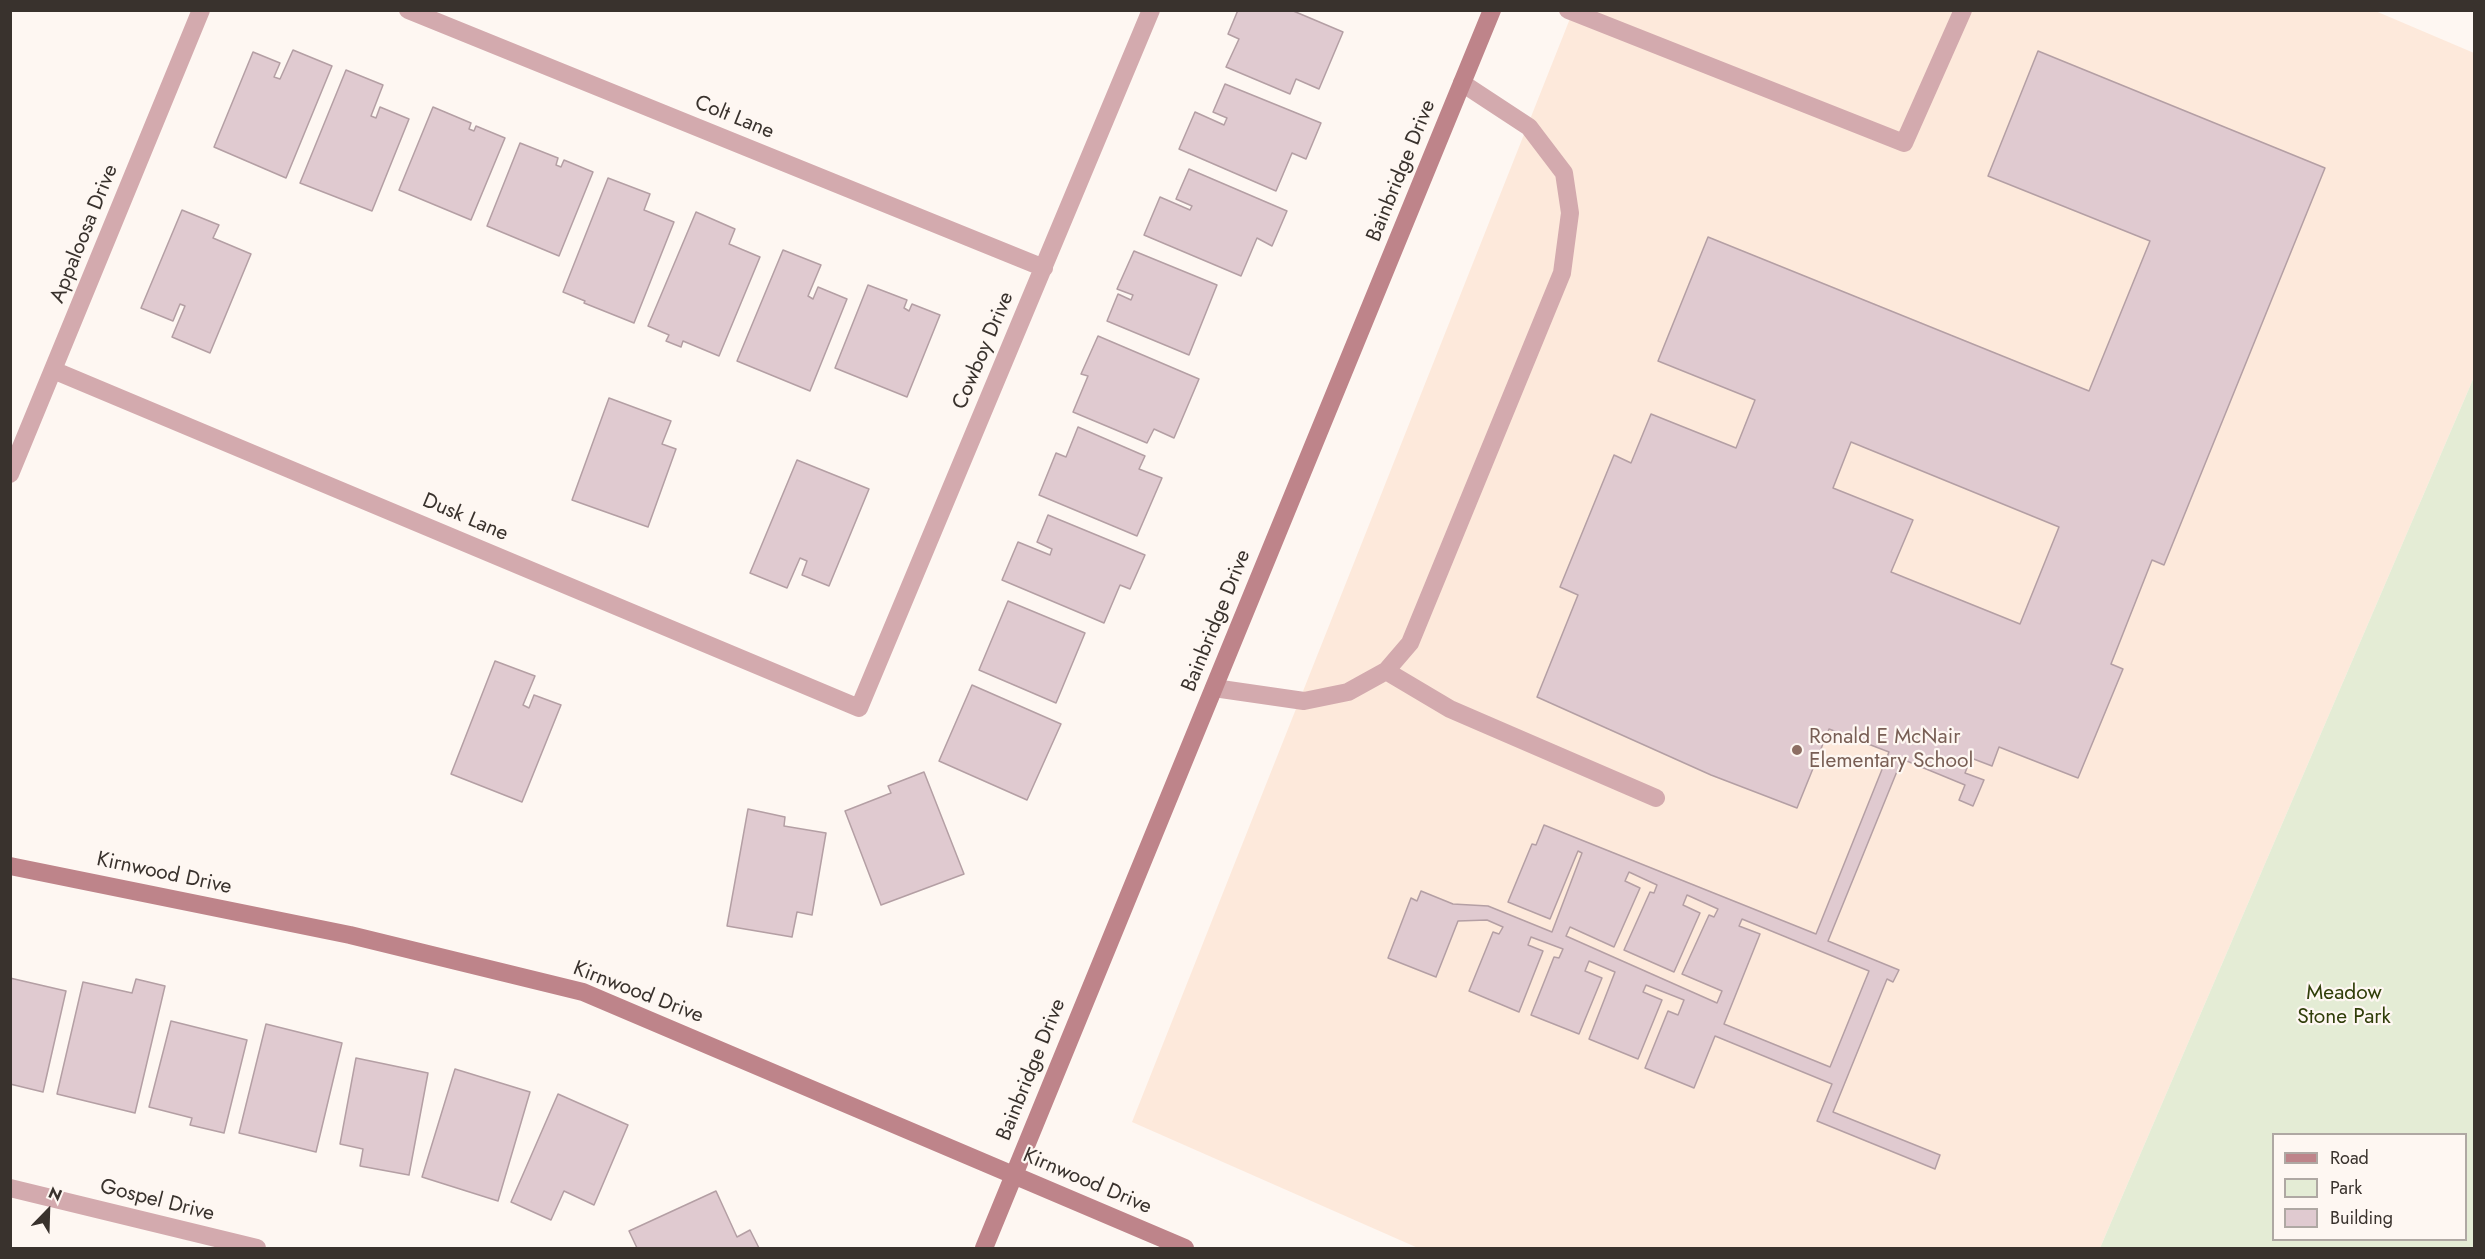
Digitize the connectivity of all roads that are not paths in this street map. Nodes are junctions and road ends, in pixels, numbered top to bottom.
1 (201, 10) edge
2 (408, 10) edge
3 (1151, 10) edge
4 (1492, 10) edge
5 (1568, 10) edge
6 (1963, 10) edge
7 (1462, 83) junction
8 (1044, 268) junction
9 (53, 370) junction
10 (10, 474) edge
11 (1386, 671) junction
12 (1214, 688) junction
13 (859, 708) joint
14 (1656, 798) dead end
15 (10, 866) edge
16 (1014, 1175) junction
17 (10, 1188) edge
18 (257, 1248) edge
19 (984, 1248) edge
20 (1185, 1248) edge

1 - 9 street, Appaloosa Drive
2 - 8 street, Colt Lane
3 - 8 street, Cowboy Drive
4 - 7 street, Bainbridge Drive
5 - 6 street
7 - 11 street
7 - 12 street, Bainbridge Drive
8 - 13 street, Cowboy Drive
9 - 10 street, Appaloosa Drive
9 - 13 street, Dusk Lane
11 - 12 street
11 - 14 street
12 - 16 street, Bainbridge Drive
15 - 16 street, Kirnwood Drive
16 - 19 street, Bainbridge Drive
16 - 20 street, Kirnwood Drive
17 - 18 street, Gospel Drive

